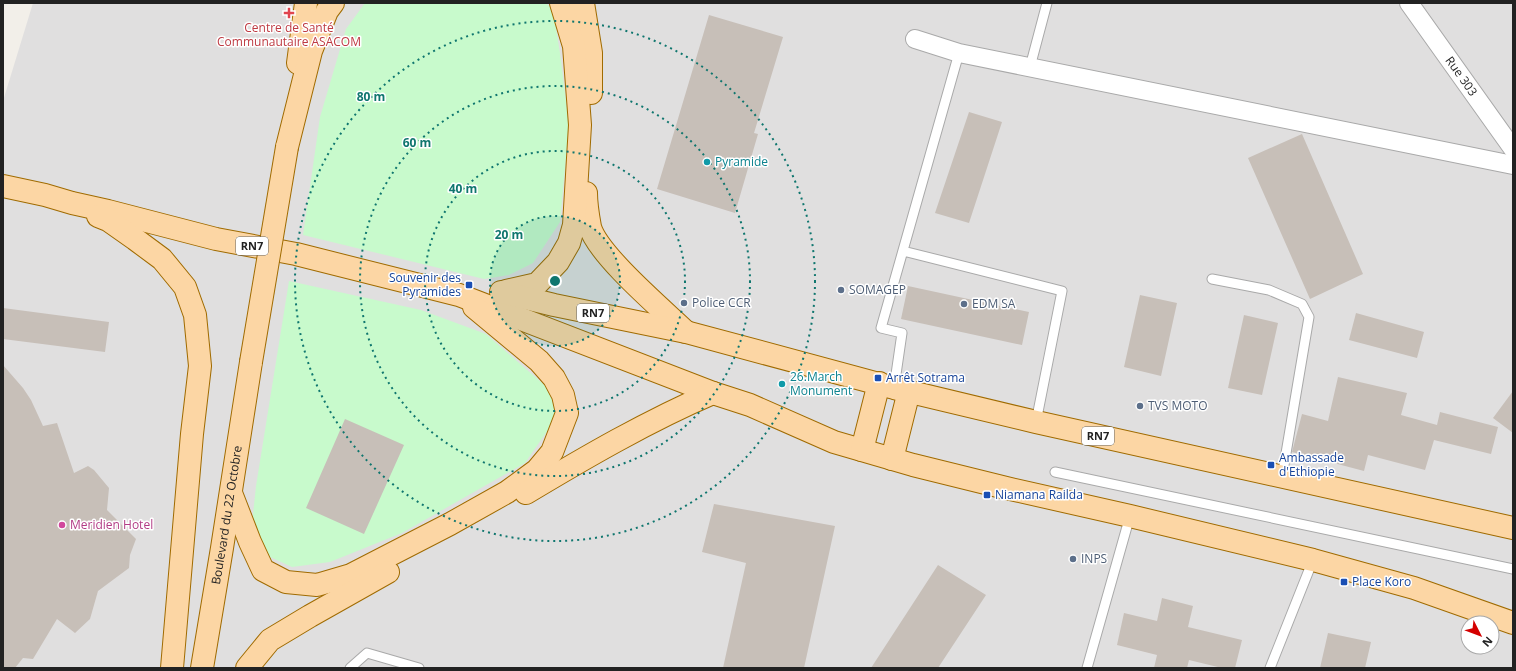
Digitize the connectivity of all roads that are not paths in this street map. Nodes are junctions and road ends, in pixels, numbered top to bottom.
1 (306, 3) edge
2 (333, 3) edge
3 (561, 3) edge
4 (583, 3) edge
5 (1047, 3) edge
6 (1409, 3) edge
7 (915, 39) dead end
8 (959, 53) junction
9 (1030, 67) junction
10 (287, 147) junction
11 (1513, 149) edge
12 (1513, 165) edge
13 (3, 186) edge
14 (72, 203) junction
15 (903, 251) junction
16 (1212, 279) dead end
17 (501, 292) junction
18 (459, 295) junction
19 (686, 332) junction
20 (894, 388) junction
21 (713, 393) junction
22 (1036, 422) junction
23 (862, 450) junction
24 (892, 459) junction
25 (1054, 472) dead end
26 (1282, 477) junction
27 (231, 493) junction
28 (1130, 516) junction
29 (1513, 528) edge
30 (1312, 560) junction
31 (1513, 569) edge
32 (1513, 623) edge
33 (172, 668) edge
34 (202, 668) edge
35 (247, 668) edge
36 (350, 668) edge
37 (419, 668) edge
38 (1087, 668) edge
39 (1270, 668) edge

1 - 10 main road
2 - 10 main road
3 - 17 main road
4 - 19 main road
5 - 9 lane
6 - 11 street, Rue 303
7 - 8 street
8 - 9 street
8 - 15 lane
9 - 12 street
10 - 27 main road, Boulevard du 22 Octobre, bridge
13 - 14 main road, RN7
14 - 18 main road, RN7
14 - 33 main road
15 - 20 lane
15 - 22 lane
16 - 26 lane
17 - 18 main road, RN7
17 - 19 main road, RN7
18 - 21 main road
18 - 27 main road
19 - 20 main road, RN7
20 - 22 main road, RN7
20 - 23 main road
20 - 24 main road
21 - 23 main road
21 - 35 main road
22 - 26 main road, RN7
23 - 24 main road
24 - 28 main road
25 - 31 lane
26 - 29 main road, RN7
27 - 34 main road, Boulevard du 22 Octobre
28 - 30 main road
28 - 38 lane
30 - 32 main road
30 - 39 lane
36 - 37 lane

